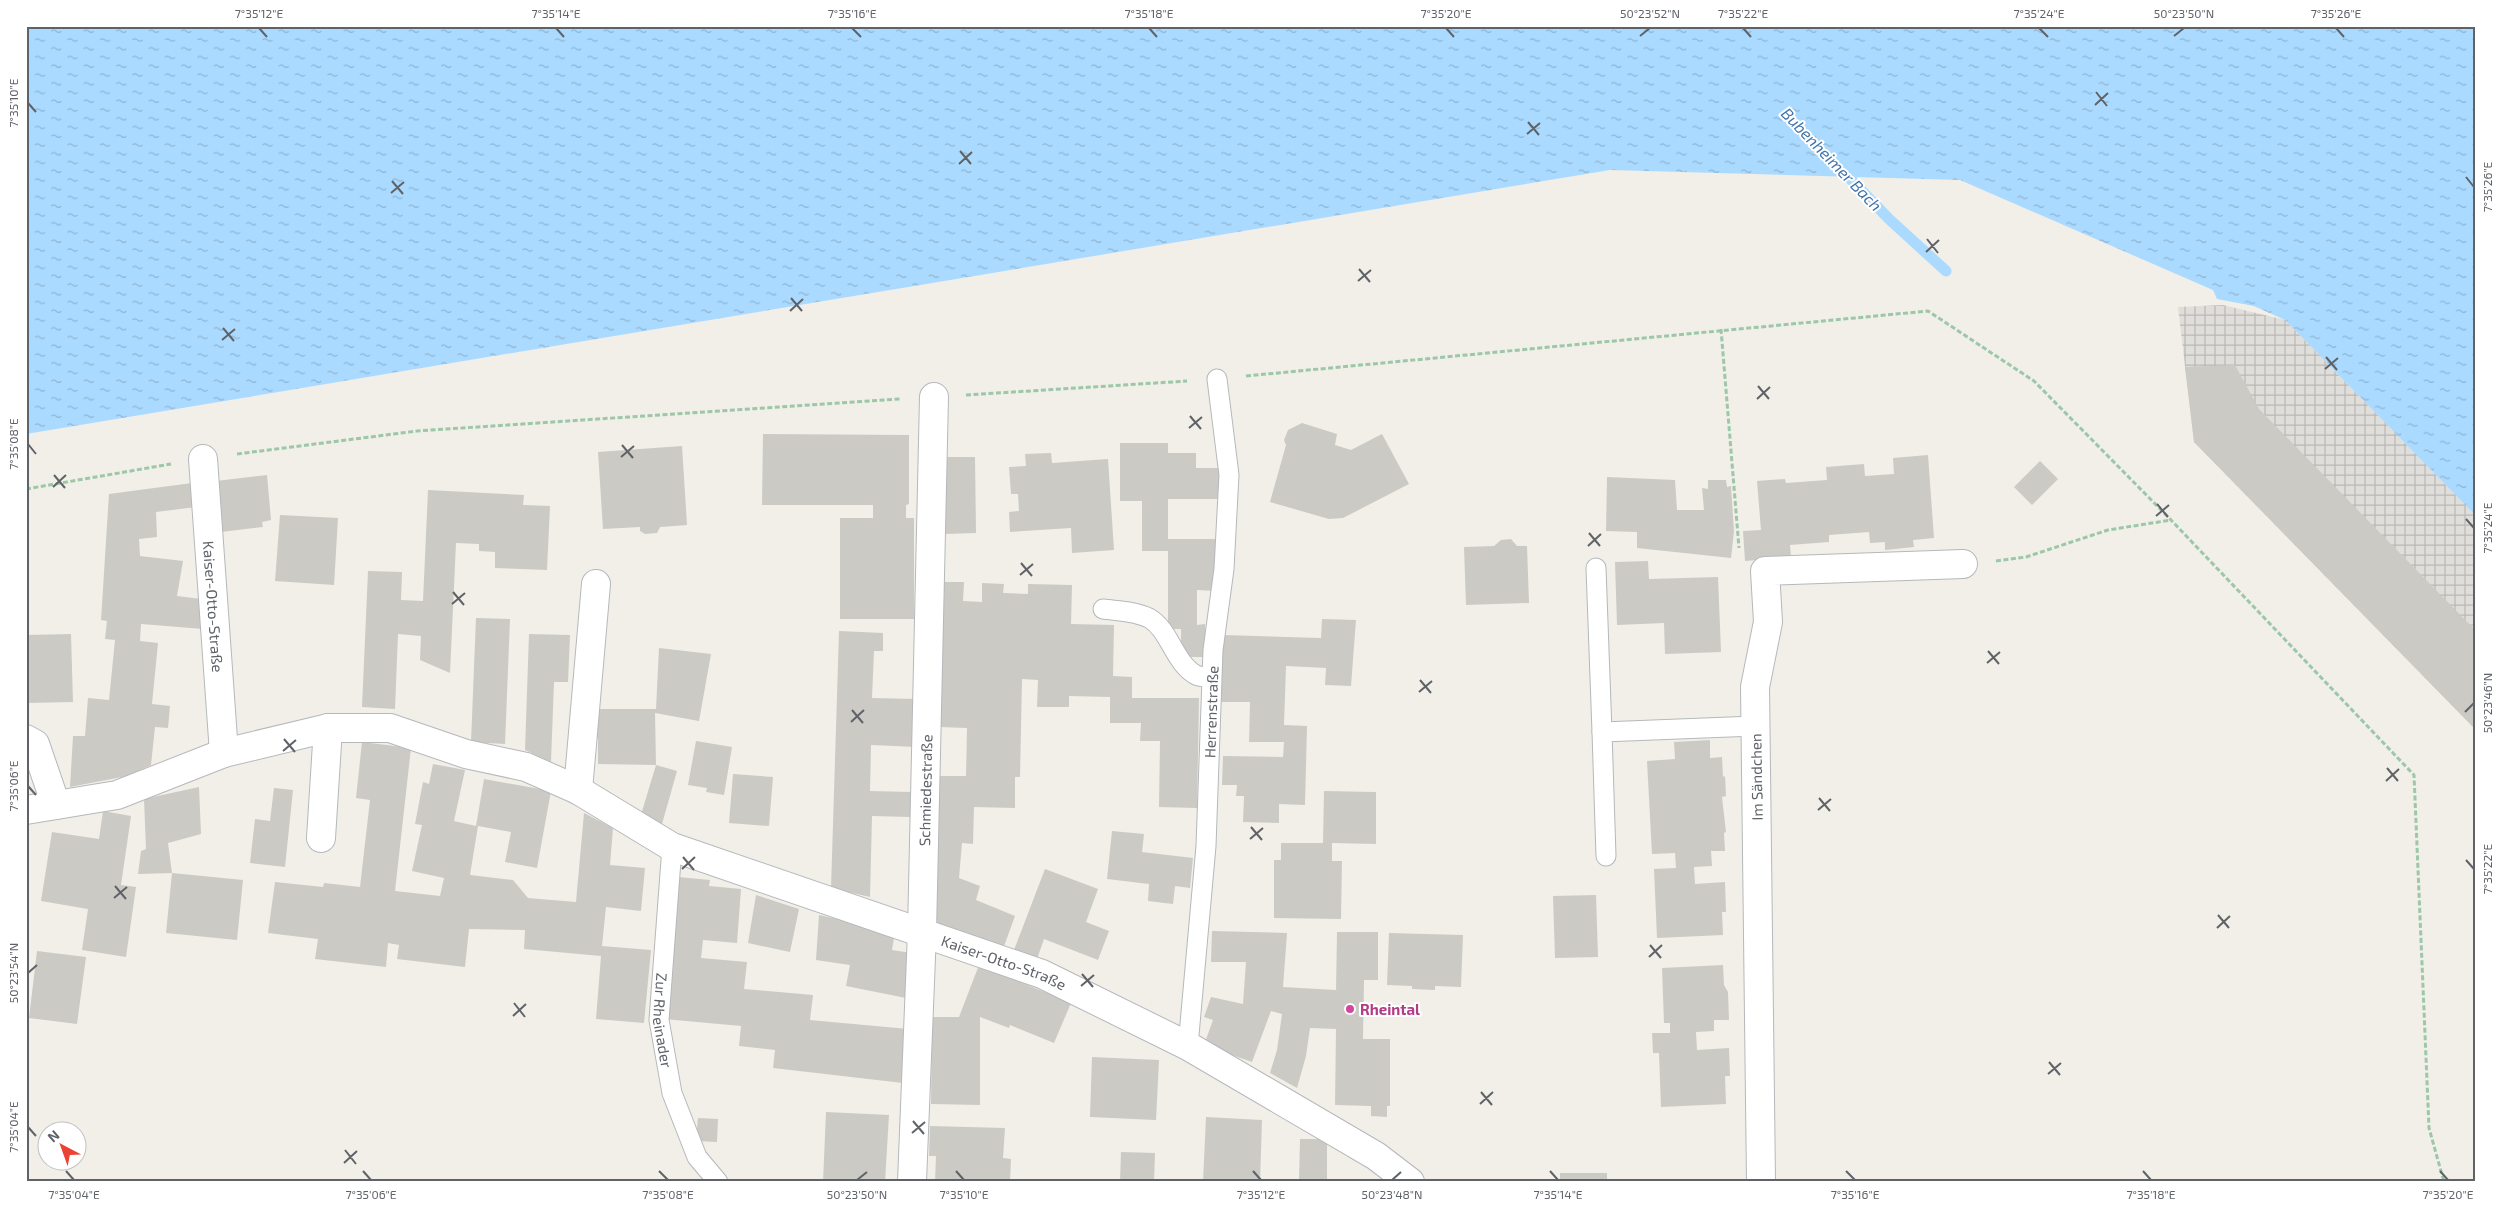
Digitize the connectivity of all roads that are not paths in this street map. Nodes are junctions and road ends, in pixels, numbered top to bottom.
1 (1217, 379) road end
2 (934, 397) road end
3 (203, 459) road end
4 (1963, 564) road end
5 (1596, 568) dead end
6 (596, 584) dead end
7 (1103, 609) dead end
8 (1211, 678) junction
9 (1755, 726) junction
10 (328, 728) junction
11 (1602, 732) junction
12 (26, 739) edge
13 (224, 752) junction
14 (578, 790) junction
15 (56, 805) junction
16 (26, 810) edge
17 (321, 838) dead end
18 (672, 847) junction
19 (1606, 856) dead end
20 (922, 932) junction
21 (1188, 1046) junction
22 (718, 1182) edge
23 (912, 1182) edge
24 (1410, 1182) edge
25 (1761, 1182) edge

1 - 8 lane, Herrenstraße
2 - 20 street, Schmiedestraße
3 - 13 street, Kaiser-Otto-Straße
4 - 9 street, Im Sändchen
5 - 11 lane
6 - 14 street
7 - 8 lane
8 - 21 lane, Herrenstraße
9 - 11 lane
9 - 25 street, Im Sändchen
10 - 13 street, Kaiser-Otto-Straße
10 - 14 street, Kaiser-Otto-Straße
10 - 17 street
11 - 19 lane
12 - 15 street
13 - 15 street, Kaiser-Otto-Straße
14 - 18 street, Kaiser-Otto-Straße
15 - 16 street, Kaiser-Otto-Straße
18 - 20 street, Kaiser-Otto-Straße
18 - 22 lane, Zur Rheinader
20 - 21 street, Kaiser-Otto-Straße
20 - 23 street, Schmiedestraße
21 - 24 street, Kaiser-Otto-Straße

